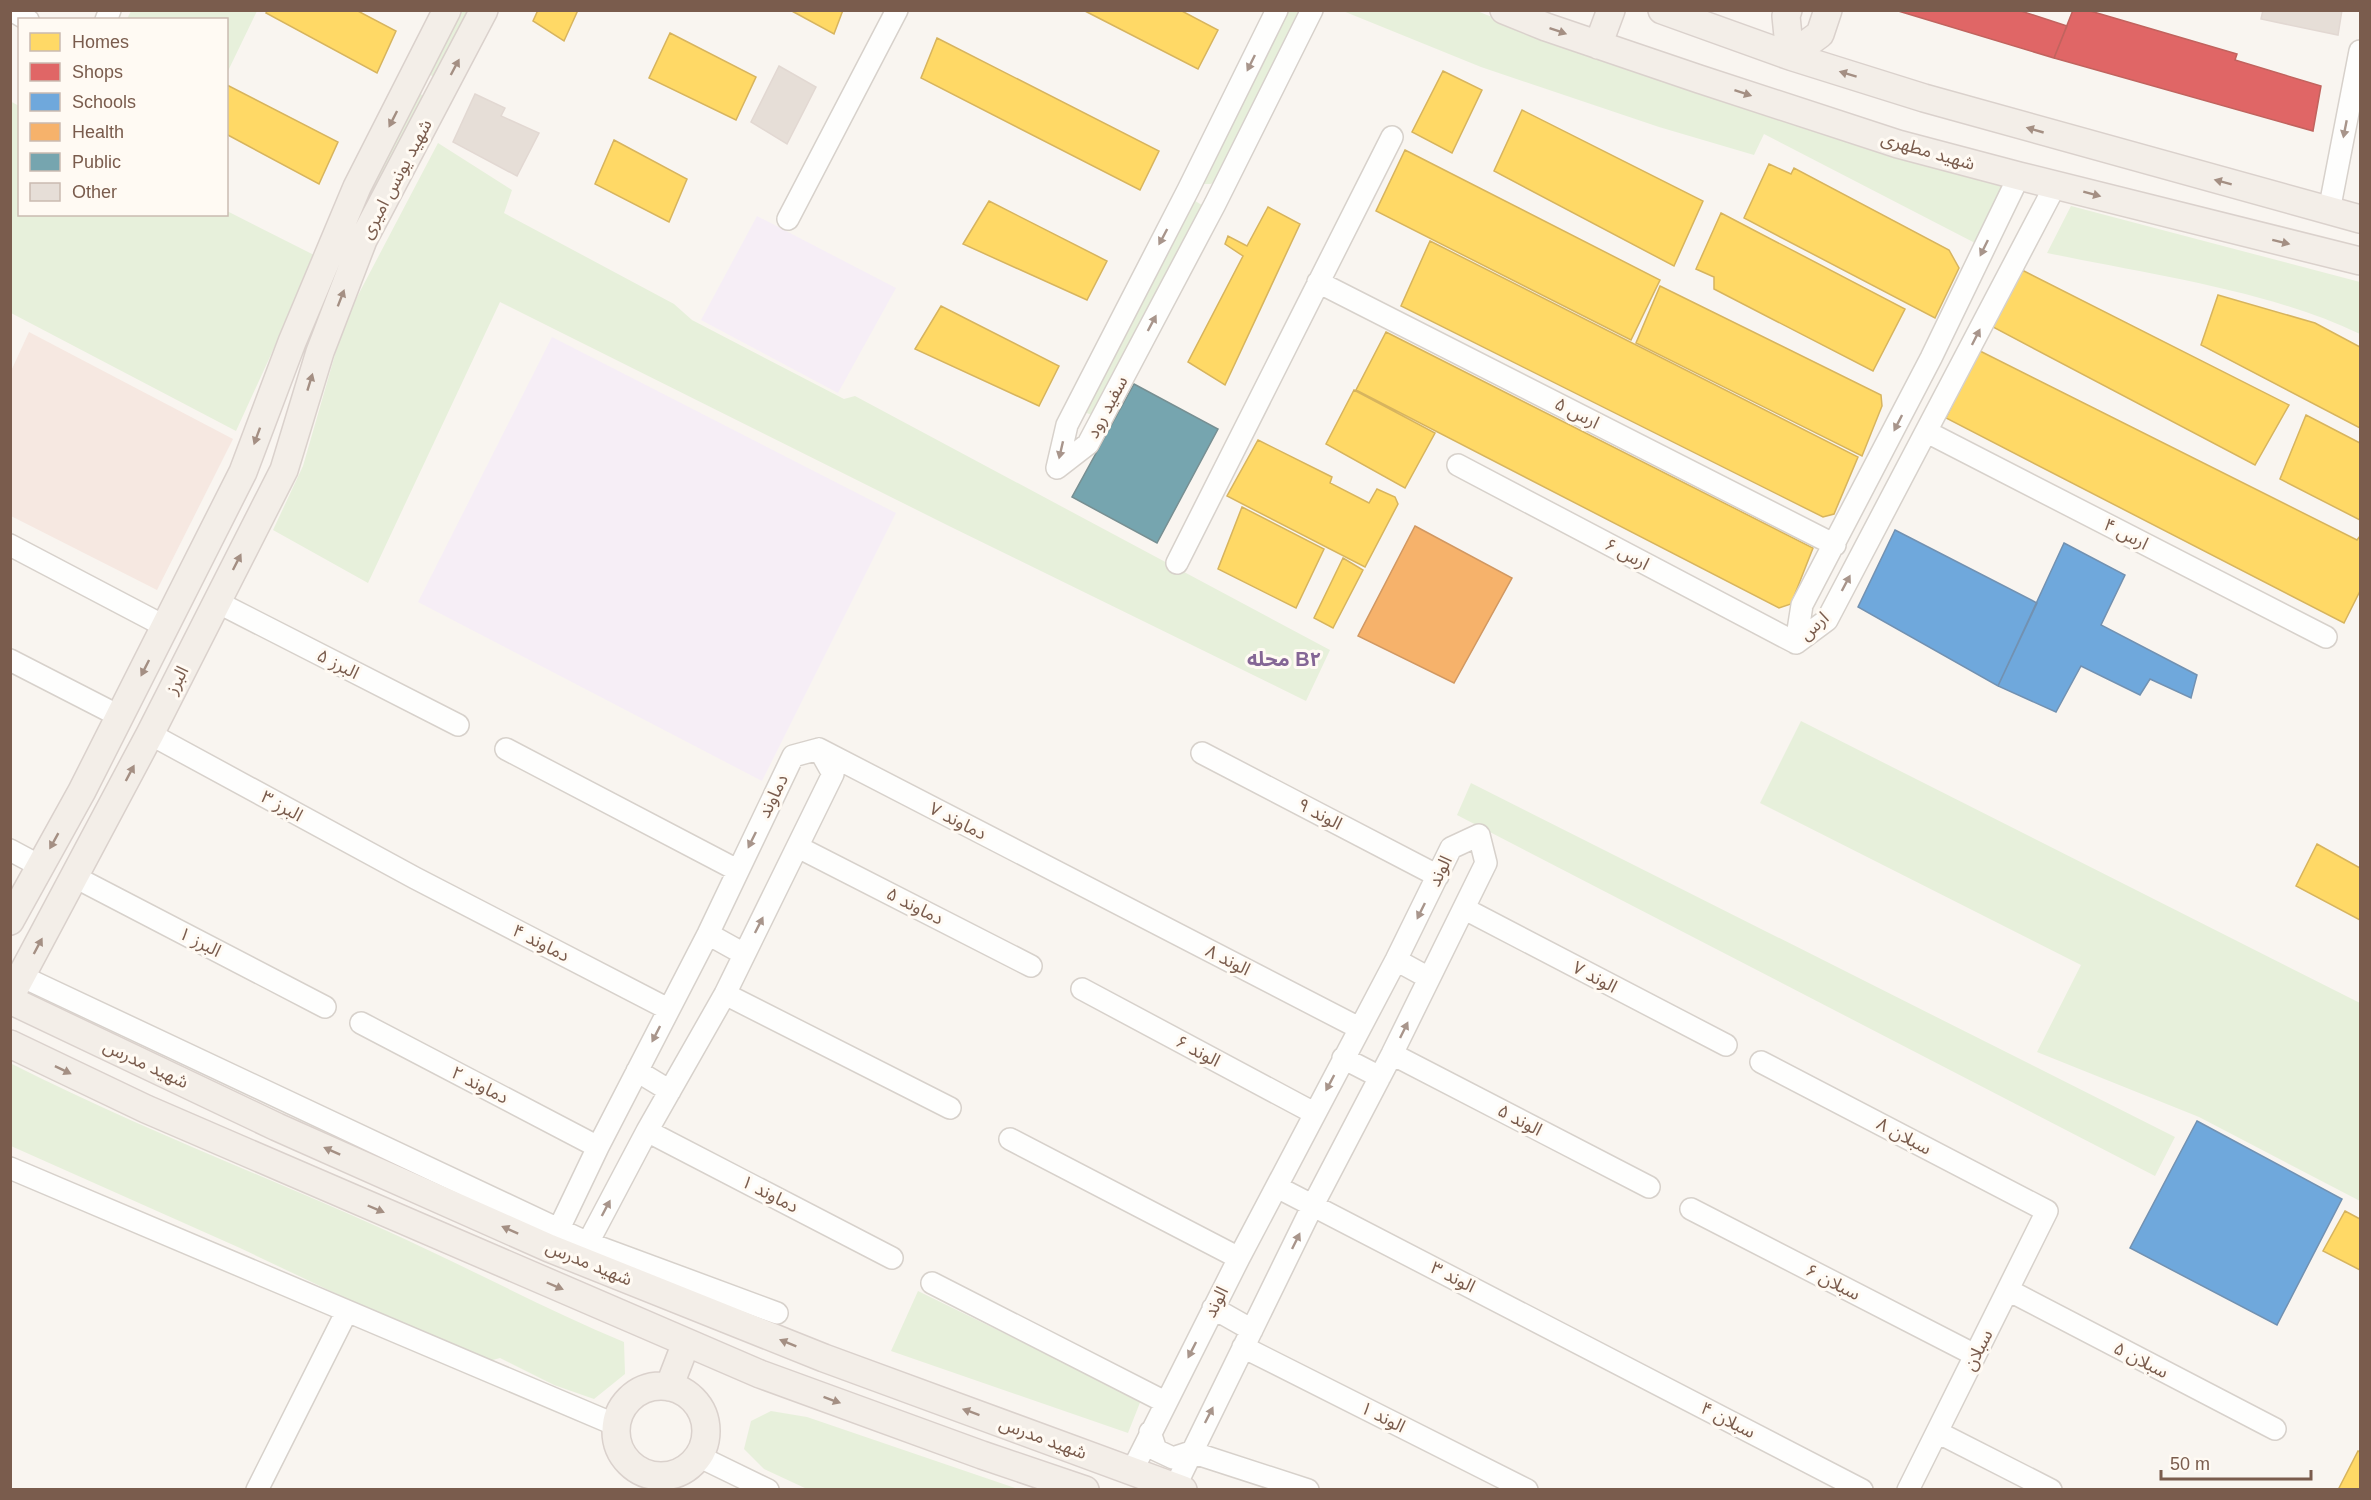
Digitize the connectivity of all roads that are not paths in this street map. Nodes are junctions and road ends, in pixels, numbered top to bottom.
1 (11, 10) edge
2 (447, 10) edge
3 (484, 10) edge
4 (897, 10) edge
5 (1277, 10) edge
6 (1312, 10) edge
7 (1504, 10) edge
8 (1611, 10) edge
9 (1662, 10) edge
10 (1788, 10) edge
11 (1828, 10) edge
12 (25, 18) edge
13 (1598, 45) junction
14 (2361, 51) edge
15 (1791, 56) junction
16 (413, 78) junction
17 (441, 95) junction
18 (1392, 137) dead end
19 (2019, 176) junction
20 (2056, 184) junction
21 (1188, 190) junction
22 (1215, 204) junction
23 (2329, 211) junction
24 (1999, 218) junction
25 (788, 219) dead end
26 (2361, 219) edge
27 (2032, 229) junction
28 (352, 234) junction
29 (2361, 261) edge
30 (1318, 282) junction
31 (292, 342) joint
32 (320, 352) joint
33 (1931, 358) junction
34 (1958, 372) junction
35 (1071, 417) junction
36 (1095, 430) junction
37 (1927, 432) junction
38 (1458, 465) dead end
39 (1874, 468) junction
40 (1899, 483) junction
41 (223, 513) junction
42 (254, 529) junction
43 (10, 545) edge
44 (1835, 545) junction
45 (1177, 563) dead end
46 (217, 602) junction
47 (166, 627) junction
48 (2326, 637) dead end
49 (1797, 643) junction
50 (10, 660) edge
51 (121, 717) junction
52 (458, 725) dead end
53 (150, 734) junction
54 (506, 749) dead end
55 (819, 749) junction
56 (1202, 753) dead end
57 (82, 791) junction
58 (113, 805) junction
59 (798, 847) junction
60 (10, 850) edge
61 (40, 866) junction
62 (737, 870) junction
63 (1438, 876) junction
64 (75, 877) junction
65 (415, 878) joint
66 (1097, 893) joint
67 (1465, 909) junction
68 (10, 921) edge
69 (708, 934) junction
70 (744, 954) junction
71 (1396, 960) junction
72 (1031, 966) dead end
73 (1430, 978) junction
74 (13, 986) edge
75 (1082, 989) dead end
76 (725, 994) junction
77 (325, 1007) dead end
78 (668, 1009) junction
79 (361, 1023) dead end
80 (1359, 1028) junction
81 (10, 1044) edge
82 (1726, 1045) dead end
83 (1392, 1054) junction
84 (1343, 1058) junction
85 (1761, 1062) dead end
86 (637, 1071) junction
87 (1380, 1077) junction
88 (670, 1090) junction
89 (950, 1108) dead end
90 (1314, 1113) junction
91 (277, 1127) junction
92 (647, 1131) junction
93 (1010, 1139) dead end
94 (598, 1146) junction
95 (264, 1160) junction
96 (13, 1175) edge
97 (1277, 1187) junction
98 (1648, 1187) dead end
99 (1313, 1205) junction
100 (1691, 1209) dead end
101 (2047, 1211) joint
102 (554, 1238) junction
103 (584, 1251) junction
104 (892, 1258) dead end
105 (1239, 1258) junction
106 (932, 1283) dead end
107 (2008, 1290) junction
108 (1213, 1308) junction
109 (347, 1311) junction
110 (777, 1313) dead end
111 (1248, 1339) junction
112 (686, 1343) junction
113 (1593, 1350) joint
114 (1975, 1355) junction
115 (669, 1387) junction
116 (1165, 1402) junction
117 (616, 1425) junction
118 (2275, 1429) dead end
119 (1150, 1432) junction
120 (1937, 1432) junction
121 (1191, 1452) junction
122 (698, 1456) junction
123 (1132, 1471) junction
124 (641, 1481) edge
125 (1179, 1488) edge
126 (1525, 1488) edge
127 (257, 1490) edge
128 (768, 1490) edge
129 (1085, 1490) edge
130 (1308, 1490) edge
131 (1862, 1490) edge
132 (1908, 1490) edge
133 (2051, 1490) edge

1 - 12 street
2 - 16 main road, شهید یونس امیری
17 -> 3 main road, شهید یونس امیری
4 - 25 street
5 -> 21 street, سفید رود
6 - 22 street, سفید رود
7 -> 13 main road, شهید مطهری
8 - 13 main road
9 - 15 main road
10 - 15 main road
11 - 15 main road
13 -> 19 main road, شهید مطهری
14 -> 23 street
23 -> 15 main road
16 - 17 main road
16 -> 28 main road, شهید یونس امیری
17 - 28 main road, شهید یونس امیری
18 - 30 street
19 - 20 main road, شهید مطهری
19 - 24 street, ارس
20 - 27 street, ارس
20 -> 29 main road, شهید مطهری
21 - 22 street
21 -> 35 street, سفید رود
36 -> 22 street, سفید رود
23 - 26 main road
24 - 27 street
24 -> 33 street, ارس
34 -> 27 street, ارس
28 - 31 main road, شهید یونس امیری
32 -> 28 main road, شهید یونس امیری
30 - 44 street, ارس ۵
30 - 45 street
31 -> 41 main road, البرز
42 -> 32 main road, البرز
33 - 34 street
33 -> 39 street, ارس
34 - 37 street, ارس
35 - 36 street
35 -> 36 street, سفید رود
37 - 40 street, ارس
37 - 48 street, ارس ۴
38 - 49 street, ارس ۶
39 - 40 street
39 - 44 street, ارس
49 -> 40 street, ارس
41 - 42 main road
41 - 47 main road, البرز
46 -> 42 main road, البرز
43 - 47 street
44 - 49 street, ارس
46 - 52 street, البرز ۵
46 - 53 main road, البرز
47 -> 51 main road, البرز
50 - 51 street
51 - 57 main road, البرز
58 -> 53 main road, البرز
53 - 65 street, البرز ۳
54 - 62 street
55 - 59 street
55 -> 62 street, دماوند
55 - 66 street, دماوند ۷
56 - 63 street, الوند ۹
57 - 58 main road
57 -> 61 main road, البرز
58 - 64 main road, البرز
70 -> 59 street
59 - 72 street, دماوند ۵
60 - 61 street
61 - 68 main road, البرز
62 - 69 street, دماوند
63 - 67 street, الوند
63 -> 71 street, الوند
74 -> 64 main road, البرز
64 - 77 street, البرز ۱
65 - 78 street, دماوند ۴
66 - 80 street, الوند ۸
67 - 73 street, الوند
67 - 82 street, الوند ۷
69 - 70 street
69 - 78 street, دماوند
70 - 76 street
71 - 73 street
71 - 80 street, الوند
83 -> 73 street, الوند
74 - 91 main road, شهید مدرس
74 - 102 street
75 - 90 street, الوند ۶
76 - 88 street
76 - 89 street
78 -> 86 street, دماوند
79 - 94 street, دماوند ۲
80 - 84 street, الوند
81 -> 95 main road, شهید مدرس
83 - 87 street, الوند
83 - 98 street, الوند ۵
84 - 87 street
84 -> 90 street, الوند
85 - 101 street, سبلان ۸
86 - 88 street
86 - 94 street, دماوند
87 - 99 street, الوند
88 - 92 street
90 - 97 street, الوند
91 - 95 main road
102 -> 91 main road, شهید مدرس
103 -> 92 street
92 - 104 street, دماوند ۱
93 - 105 street
94 - 102 street, دماوند
95 -> 112 main road, شهید مدرس
96 - 109 street
97 - 99 street, الوند ۳
97 - 105 street, الوند
111 -> 99 street, الوند
99 - 113 street, الوند ۳
100 - 114 street, سبلان ۶
101 - 107 street, سبلان
102 - 103 main road, شهید مدرس
103 - 110 street
123 -> 103 main road, شهید مدرس
105 - 108 street, الوند
106 - 116 street
107 - 114 street, سبلان
107 - 118 street, سبلان ۵
108 - 111 street, الوند ۱
108 -> 116 street, الوند
109 - 117 street
109 - 127 street
121 -> 111 street, الوند
111 - 126 street, الوند ۱
112 - 115 main road
112 -> 129 main road, شهید مدرس
113 - 131 street, سبلان ۴
114 - 120 street, سبلان
115 - 117 main road
115 - 122 main road
116 - 119 street, الوند
117 - 124 main road
119 - 121 street
119 - 123 street, الوند
120 - 132 street, سبلان
120 - 133 street
121 - 125 street, الوند
121 - 130 street
122 - 124 main road
122 - 128 street
123 - 125 main road, شهید مدرس

